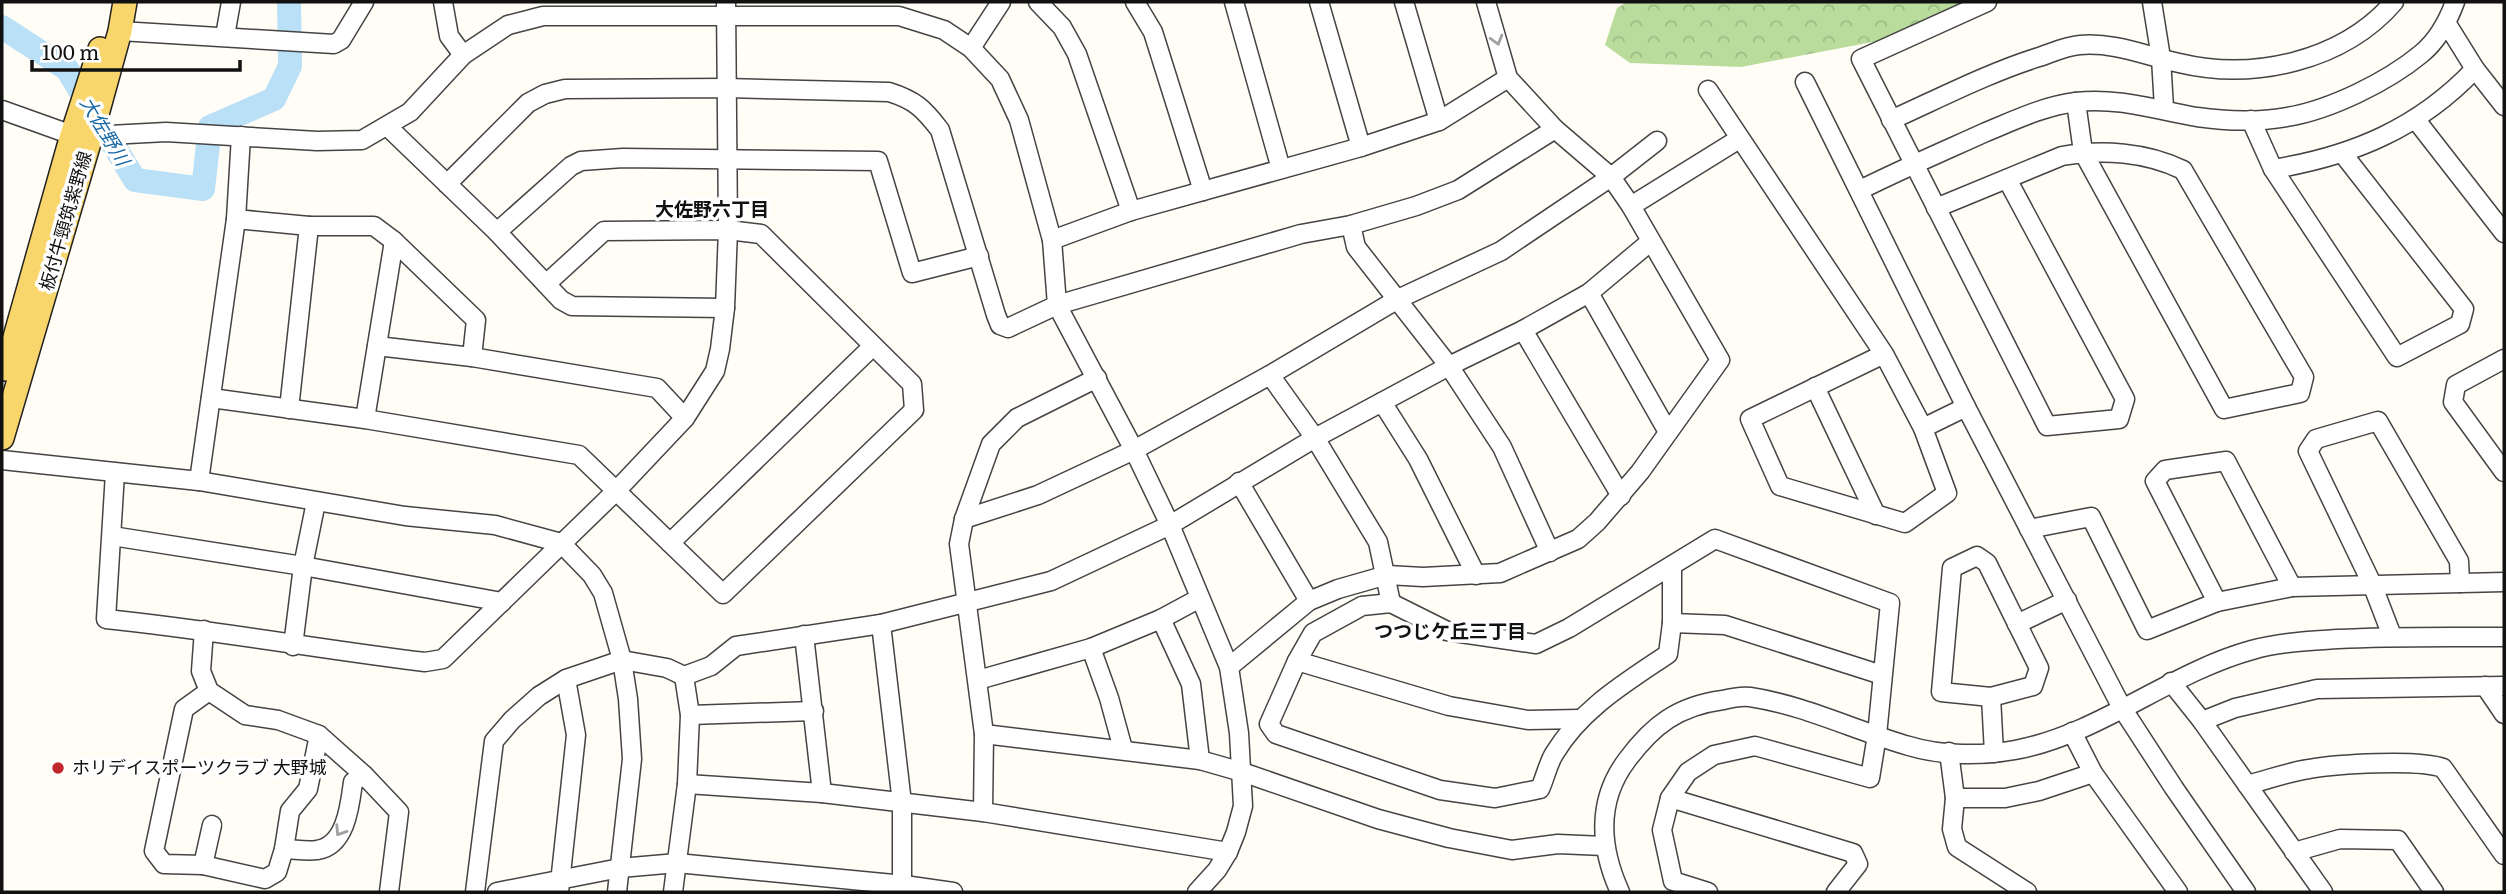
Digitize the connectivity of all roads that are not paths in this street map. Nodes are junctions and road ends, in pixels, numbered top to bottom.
1 (110, 2) edge
2 (125, 2) edge
3 (231, 2) edge
4 (364, 2) edge
5 (443, 2) edge
6 (1001, 2) edge
7 (1038, 2) edge
8 (1135, 2) edge
9 (1234, 2) edge
10 (1319, 2) edge
11 (1404, 2) edge
12 (1486, 2) edge
13 (1987, 2) edge
14 (2152, 2) edge
15 (2394, 2) edge
16 (2455, 2) edge
17 (727, 8) edge
18 (2447, 23) junction
19 (120, 31) junction
20 (225, 36) junction
21 (971, 48) junction
22 (463, 55) junction
23 (2161, 58) junction
24 (2475, 69) junction
25 (1508, 78) junction
26 (1805, 82) dead end
27 (726, 88) junction
28 (1708, 90) dead end
29 (2076, 102) junction
30 (2504, 106) edge
31 (2164, 108) junction
32 (2, 110) edge
33 (1891, 120) junction
34 (2251, 120) junction
35 (2416, 120) junction
36 (1439, 121) junction
37 (388, 127) junction
38 (1555, 130) junction
39 (237, 135) junction
40 (81, 136) junction
41 (1739, 139) junction
42 (1657, 141) dead end
43 (1361, 147) junction
44 (2083, 152) junction
45 (2343, 154) junction
46 (727, 160) junction
47 (1914, 163) junction
48 (1281, 169) junction
49 (2273, 169) junction
50 (1611, 177) junction
51 (2007, 179) junction
52 (447, 184) junction
53 (1860, 190) junction
54 (1203, 191) junction
55 (1631, 206) junction
56 (1936, 208) junction
57 (1131, 211) junction
58 (236, 219) junction
59 (1351, 225) junction
60 (309, 226) junction
61 (727, 230) junction
62 (497, 232) junction
63 (2504, 233) edge
64 (1052, 240) junction
65 (394, 241) junction
66 (1650, 242) junction
67 (979, 256) junction
68 (546, 284) junction
69 (1589, 292) junction
70 (1398, 299) junction
71 (1057, 305) junction
72 (725, 307) junction
73 (1523, 330) junction
74 (873, 345) junction
75 (377, 346) junction
76 (1884, 354) junction
77 (472, 357) junction
78 (2504, 359) edge
79 (1449, 366) junction
80 (1270, 375) junction
81 (1097, 378) junction
82 (2, 384) edge
83 (1815, 387) junction
84 (211, 398) junction
85 (1382, 402) junction
86 (1966, 407) junction
87 (289, 409) junction
88 (685, 418) junction
89 (365, 419) junction
90 (1923, 428) junction
91 (1668, 432) junction
92 (2, 438) edge
93 (1315, 438) junction
94 (1134, 450) junction
95 (2, 460) edge
96 (2504, 472) edge
97 (115, 473) junction
98 (200, 481) junction
99 (1239, 482) junction
100 (617, 490) junction
101 (1621, 496) junction
102 (316, 502) junction
103 (1876, 514) junction
104 (964, 519) junction
105 (1170, 525) junction
106 (2029, 529) junction
107 (112, 536) junction
108 (561, 543) junction
109 (670, 543) junction
110 (1550, 552) junction
111 (1672, 565) junction
112 (303, 566) junction
113 (1387, 575) junction
114 (1476, 575) junction
115 (2504, 582) edge
116 (2460, 583) junction
117 (2372, 584) junction
118 (2292, 587) junction
119 (1200, 598) junction
120 (2067, 600) junction
121 (1309, 601) junction
122 (502, 602) junction
123 (969, 602) junction
124 (2217, 602) junction
125 (1391, 603) junction
126 (1161, 619) junction
127 (1672, 623) junction
128 (880, 624) junction
129 (2017, 624) junction
130 (204, 629) junction
131 (804, 635) junction
132 (2392, 636) junction
133 (2504, 637) edge
134 (293, 646) junction
135 (1091, 648) junction
136 (622, 660) junction
137 (1297, 661) junction
138 (1229, 667) junction
139 (684, 676) junction
140 (1882, 676) junction
141 (566, 679) junction
142 (978, 680) junction
143 (2171, 682) junction
144 (2486, 686) junction
145 (2504, 686) edge
146 (209, 691) junction
147 (1992, 697) junction
148 (2122, 708) junction
149 (814, 711) junction
150 (2504, 714) edge
151 (690, 715) junction
152 (1580, 719) junction
153 (2202, 720) junction
154 (2072, 732) junction
155 (984, 734) junction
156 (320, 735) junction
157 (1877, 735) junction
158 (1123, 749) junction
159 (1949, 752) junction
160 (1994, 753) junction
161 (1200, 760) junction
162 (1242, 772) junction
163 (2093, 774) junction
164 (365, 775) junction
165 (687, 784) junction
166 (2247, 785) junction
167 (822, 793) junction
168 (1670, 798) junction
169 (1955, 798) junction
170 (902, 803) junction
171 (983, 812) junction
172 (212, 825) dead end
173 (1604, 846) junction
174 (284, 849) junction
175 (1227, 852) junction
176 (2294, 852) junction
177 (2504, 855) edge
178 (677, 863) junction
179 (203, 865) junction
180 (620, 868) junction
181 (560, 885) edge
182 (903, 889) edge
183 (389, 892) edge
184 (475, 892) edge
185 (497, 892) edge
186 (617, 892) edge
187 (673, 892) edge
188 (953, 892) edge
189 (1197, 892) edge
190 (1620, 892) edge
191 (1708, 892) edge
192 (1836, 892) edge
193 (2027, 892) edge
194 (2178, 892) edge
195 (2246, 892) edge
196 (2323, 892) edge
197 (2434, 892) edge

1 - 40 main road, 板付牛頸筑紫野線
2 - 19 main road, 板付牛頸筑紫野線
3 - 20 street
4 - 20 street
5 - 22 street
6 - 21 street
7 - 57 street
8 - 54 street
9 - 48 street
10 - 43 street
11 - 36 street
12 -> 25 street
13 - 33 street
14 - 23 street
15 - 23 street
16 - 18 street
17 - 21 street
17 - 22 street
17 - 27 street
18 - 24 street
18 - 34 street
19 - 20 street
19 - 40 main road, 板付牛頸筑紫野線
21 - 64 street
22 - 37 street
23 - 31 street
23 - 33 street
24 - 30 street
24 - 35 street
25 - 36 street
25 - 38 street
26 - 53 street
27 - 46 street
27 - 52 street
27 - 67 street
28 - 41 street
29 - 31 street
29 - 44 street
29 - 47 street
31 - 34 street
32 - 40 street
33 - 47 street
34 - 49 street
35 - 45 street
35 - 63 street
36 - 43 street
37 - 39 street
37 - 52 street
38 - 50 street
38 - 59 street
39 - 40 street
39 - 58 street
40 - 82 main road, 板付牛頸筑紫野線
40 - 92 main road, 板付牛頸筑紫野線
41 - 55 street
41 - 76 street
42 - 50 street
43 - 48 street
44 - 44 street
44 - 51 street
45 - 49 street
45 - 49 street
46 - 61 street
46 - 62 street
46 - 67 street
47 - 53 street
47 - 56 street
48 - 54 street
50 - 55 street
50 - 70 street
51 - 56 street
51 - 56 street
52 - 62 street
53 - 86 street
54 - 57 street
55 - 66 street
57 - 64 street
58 - 60 street
58 - 84 street
59 - 70 street
59 - 71 street
60 - 65 street
60 - 87 street
61 - 68 street
61 - 72 street
61 - 74 street
62 - 68 street
64 - 71 street
65 - 75 street
65 - 77 street
66 - 69 street
66 - 91 street
67 - 71 street
68 - 72 street
69 - 73 street
69 - 91 street
70 - 79 street
70 - 80 street
71 - 81 street
72 - 88 street
73 - 79 street
73 - 101 street
74 - 109 street
74 - 109 street
75 - 77 street
75 - 89 street
76 - 83 street
76 - 90 street
77 - 88 street
78 - 96 street
79 - 85 street
79 - 110 street
80 - 93 street
80 - 94 street
81 - 94 street
81 - 104 street
83 - 103 street
83 - 103 street
84 - 87 street
84 - 98 street
85 - 93 street
85 - 114 street
86 - 90 street
86 - 106 street
87 - 89 street
88 - 100 street
89 - 100 street
90 - 103 street
91 - 101 street
93 - 99 street
93 - 113 street
94 - 104 street
94 - 105 street
95 - 97 street
97 - 98 street
97 - 107 street
98 - 102 street
99 - 105 street
99 - 121 street
100 - 108 street
100 - 109 street
101 - 110 street
102 - 108 street
102 - 112 street
104 - 123 street
105 - 119 street
105 - 123 street
106 - 120 street
106 - 124 street
107 - 112 street
107 - 130 street
108 - 122 street
108 - 136 street
110 - 114 street
111 - 125 street
111 - 127 street
111 - 140 street
112 - 122 street
112 - 134 street
113 - 114 street
113 - 121 street
113 - 125 street
115 - 116 street
116 - 117 street
116 - 117 street
117 - 118 street
117 - 132 street
118 - 124 street
118 - 124 street
119 - 126 street
119 - 138 street
120 - 129 street
120 - 148 street
121 - 138 street
122 - 134 street
123 - 128 street
123 - 142 street
125 - 137 street
126 - 135 street
126 - 161 street
127 - 140 street
127 - 152 street
128 - 131 street
128 - 170 street
129 - 147 street
129 - 147 street
130 - 134 street
130 - 146 street
131 - 139 street
131 - 149 street
132 - 133 street
132 - 143 street
135 - 142 street
135 - 158 street
136 - 139 street
136 - 141 street
136 - 180 street
137 - 152 street
137 - 152 street
138 - 162 street
139 - 151 street
140 - 157 street
141 - 181 street
141 - 184 street
142 - 155 street
143 - 148 street
143 - 153 street
144 - 145 street
144 - 150 street
144 - 153 street
146 - 156 street
146 - 179 street
147 - 160 street
148 - 154 street
148 - 195 street
149 - 151 street
149 - 167 street
151 - 165 street
153 - 166 street
154 - 160 street
154 - 163 street
155 - 158 street
155 - 171 street
156 - 164 street
156 - 174 street
157 - 159 street
157 - 168 street
157 - 173 street
158 - 161 street
159 - 160 street
159 - 169 street
161 - 162 street
162 - 173 street
162 - 175 street
163 - 169 street
163 - 194 street
164 -> 174 street
164 - 183 street
165 - 167 street
165 - 178 street
166 - 176 street
166 - 177 street
167 - 170 street
168 - 191 street
168 - 192 street
169 - 193 street
170 - 171 street
170 - 182 street
171 - 175 street
172 - 179 street
173 - 190 street
174 - 179 street
175 - 189 street
176 - 196 street
176 - 197 street
178 - 180 street
178 - 182 street
178 - 187 street
180 - 181 street
180 - 186 street
181 - 185 street
182 - 188 street

